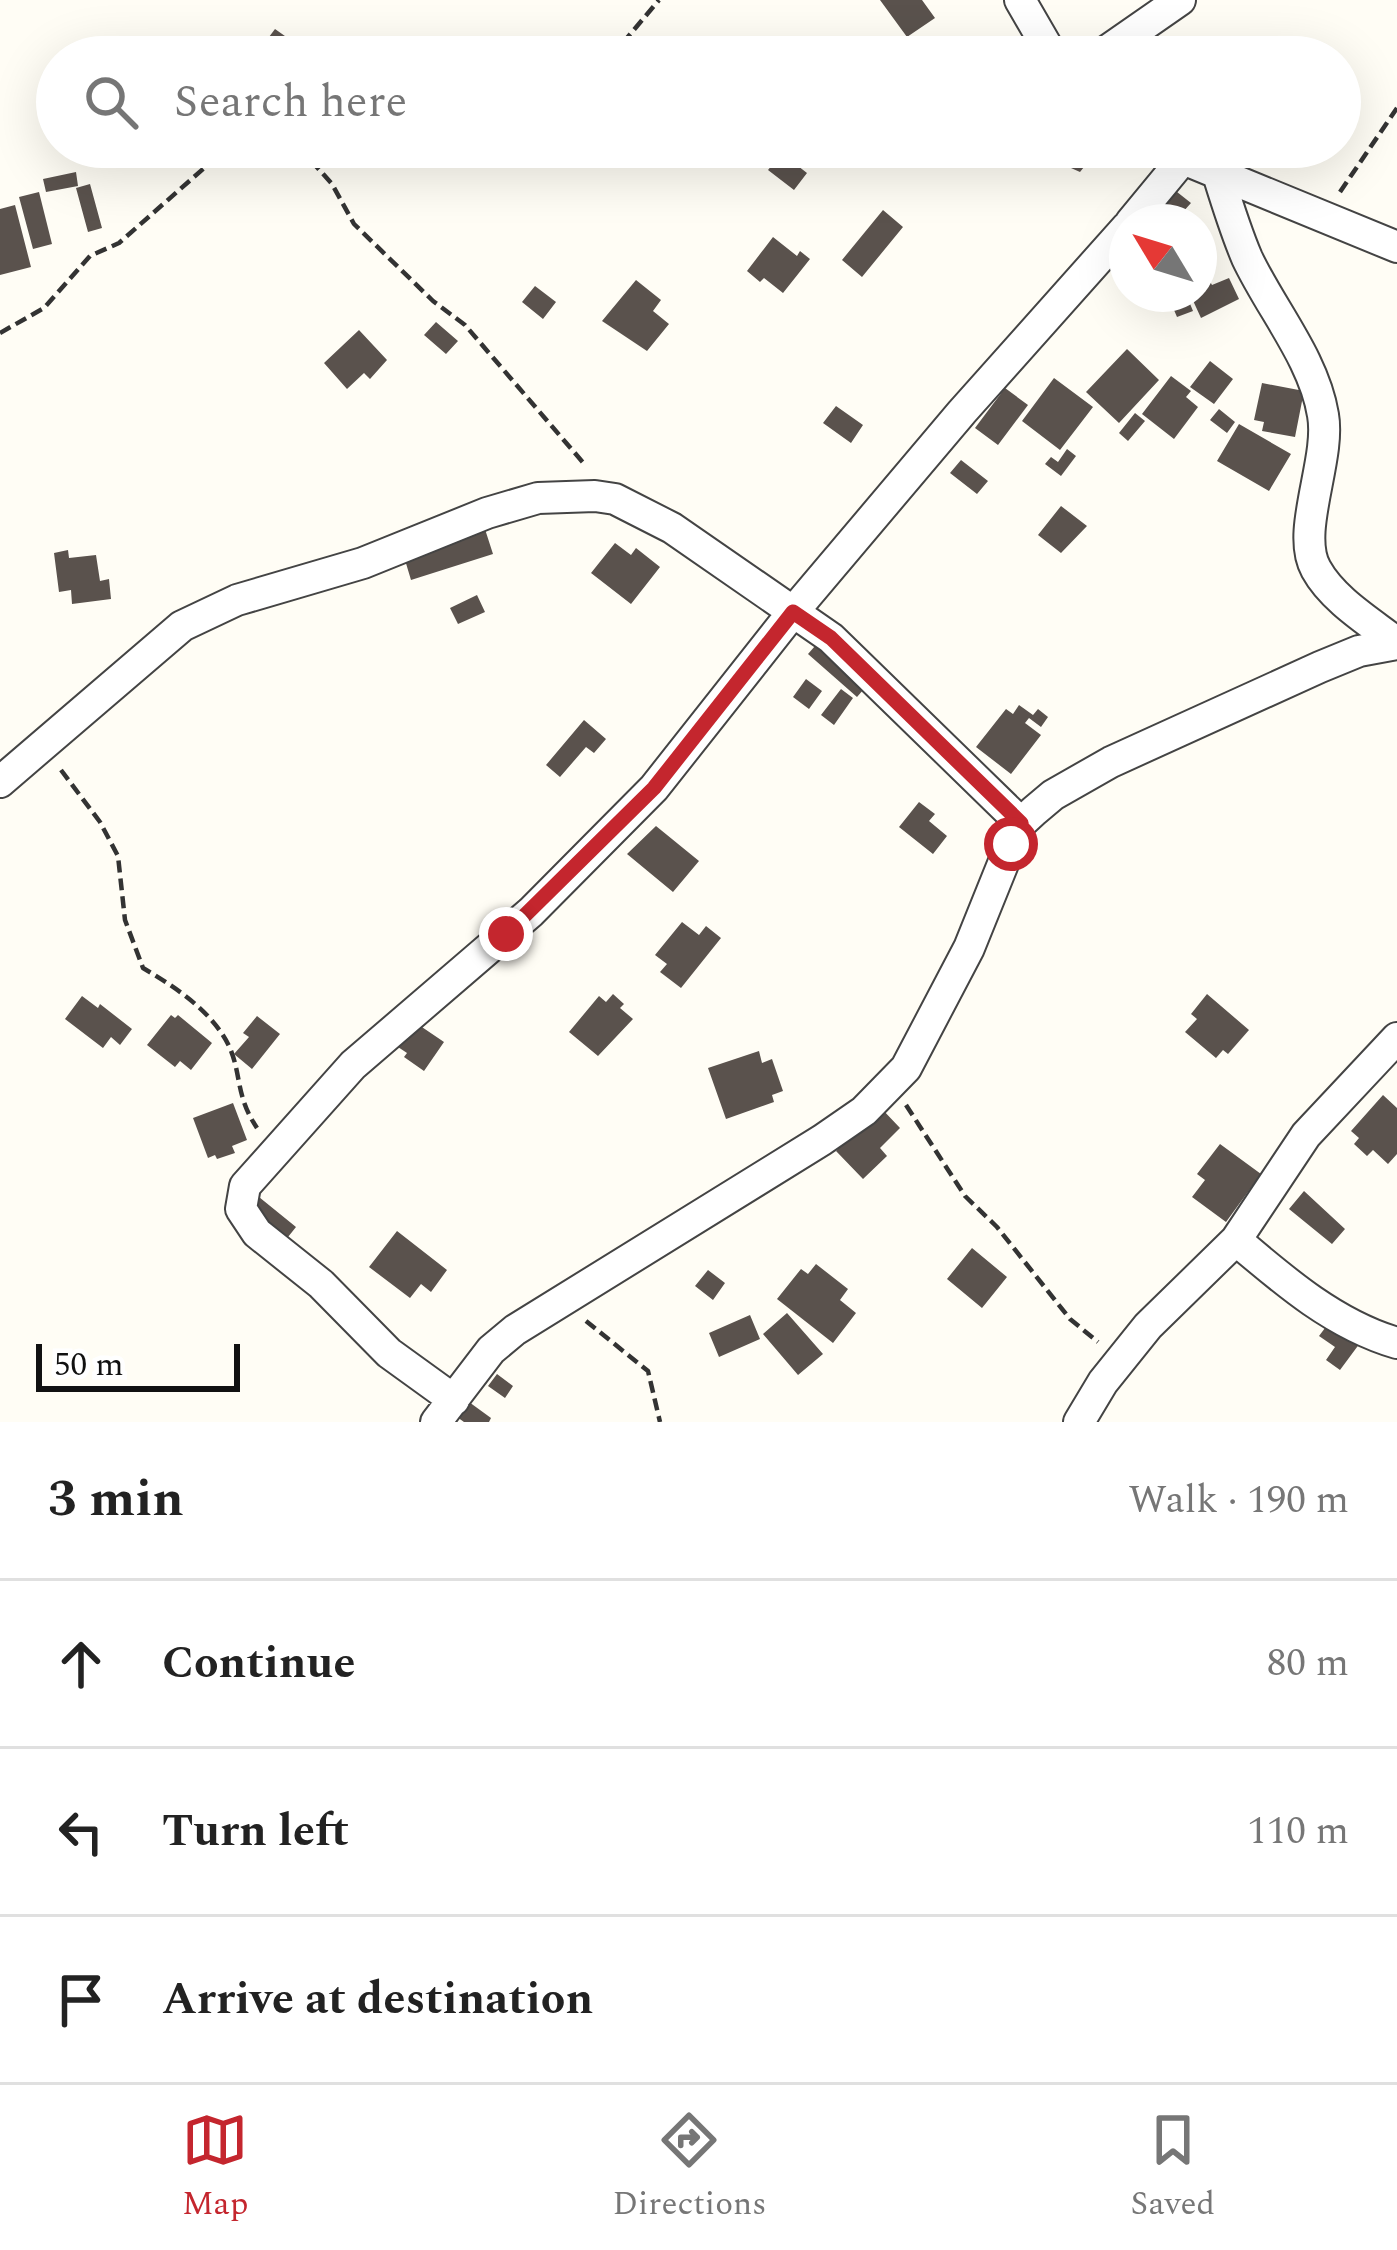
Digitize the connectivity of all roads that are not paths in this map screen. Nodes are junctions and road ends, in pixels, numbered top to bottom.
1 (1020, 0) edge
2 (1180, 0) edge
3 (1038, 36) edge
4 (1129, 36) edge
5 (1163, 168) edge
6 (1210, 168) edge
7 (1217, 171) junction
8 (1141, 204) edge
9 (1109, 247) edge
10 (1397, 247) edge
11 (793, 612) junction
12 (1397, 643) edge
13 (0, 782) edge
14 (1021, 823) junction
15 (1397, 1039) edge
16 (1236, 1240) junction
17 (1397, 1343) edge
18 (445, 1411) edge
19 (1079, 1422) edge

1 - 3 street
2 - 4 street
5 - 8 street
6 - 7 street
7 - 10 street
7 - 12 street
9 - 11 street
11 - 13 street
11 - 14 street
11 - 18 street
12 - 14 street
14 - 18 street
15 - 16 street
16 - 17 street
16 - 19 street

